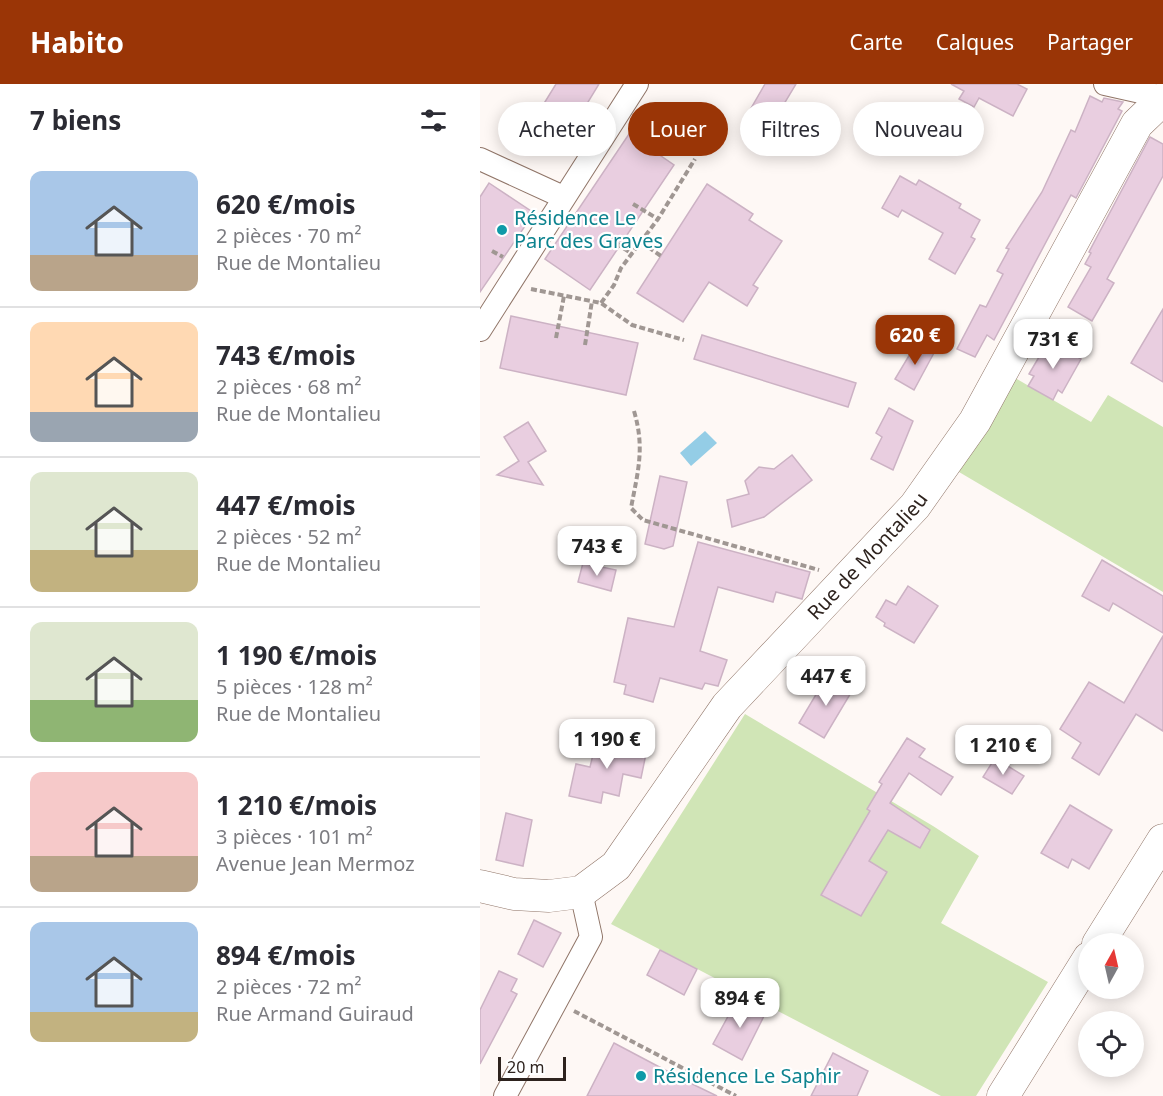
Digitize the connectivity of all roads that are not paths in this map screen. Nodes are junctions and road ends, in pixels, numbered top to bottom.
1 (637, 84) edge
2 (1105, 84) edge
3 (1163, 98) edge
4 (480, 159) edge
5 (563, 197) junction
6 (480, 330) edge
7 (1163, 840) edge
8 (480, 886) edge
9 (581, 892) junction
10 (1105, 933) edge
11 (1078, 976) edge
12 (506, 1096) edge
13 (1003, 1096) edge

1 - 5 street
2 - 3 street
3 - 9 street, Rue de Montalieu
4 - 5 street
5 - 6 street
7 - 10 street
8 - 9 street, Rue de Montalieu
9 - 12 street
11 - 13 street

